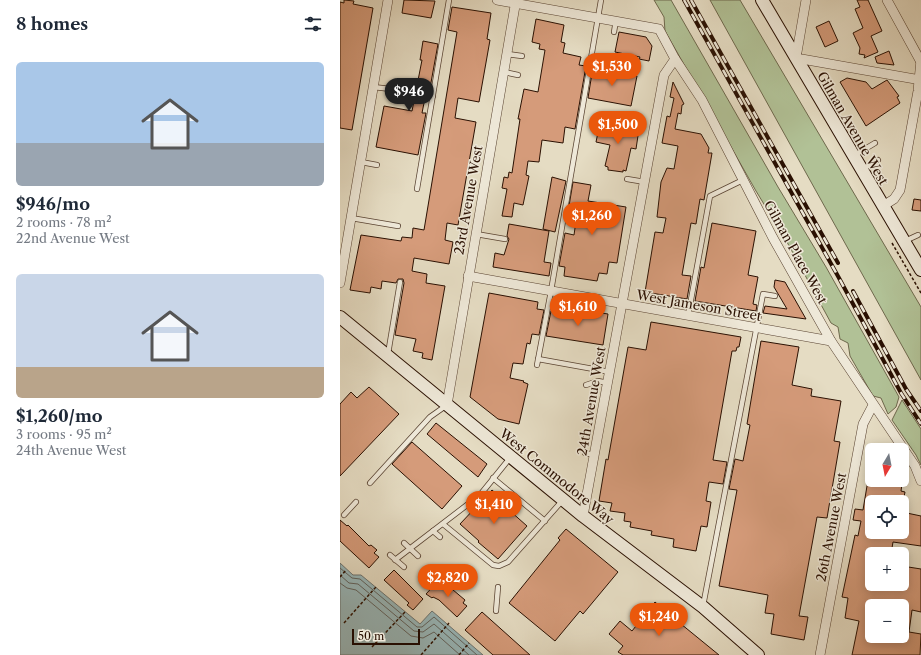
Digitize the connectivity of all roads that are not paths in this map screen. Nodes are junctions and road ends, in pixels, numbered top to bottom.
1 (388, 0) edge
2 (449, 0) edge
3 (497, 0) edge
4 (601, 0) edge
5 (762, 0) edge
6 (806, 0) edge
7 (887, 0) edge
8 (516, 2) edge
9 (598, 17) junction
10 (616, 20) junction
11 (614, 32) dead end
12 (507, 54) junction
13 (522, 56) dead end
14 (796, 58) junction
15 (675, 59) junction
16 (921, 61) edge
17 (504, 72) junction
18 (518, 75) dead end
19 (920, 79) edge
20 (374, 87) junction
21 (391, 89) dead end
22 (424, 94) dead end
23 (433, 96) junction
24 (875, 144) dead end
25 (853, 156) junction
26 (878, 160) dead end
27 (361, 162) junction
28 (377, 165) dead end
29 (861, 170) junction
30 (627, 179) dead end
31 (743, 180) junction
32 (644, 182) junction
33 (417, 189) dead end
34 (883, 206) junction
35 (351, 218) junction
36 (398, 226) dead end
37 (476, 234) junction
38 (918, 235) dead end
39 (505, 239) dead end
40 (904, 241) junction
41 (921, 270) edge
42 (468, 276) junction
43 (400, 282) dead end
44 (340, 283) edge
45 (551, 291) junction
46 (775, 296) dead end
47 (623, 304) junction
48 (688, 316) junction
49 (340, 317) edge
50 (756, 328) junction
51 (831, 341) junction
52 (388, 356) junction
53 (538, 359) junction
54 (537, 365) dead end
55 (610, 372) junction
56 (608, 382) junction
57 (586, 385) dead end
58 (447, 405) junction
59 (873, 405) junction
60 (585, 454) dead end
61 (595, 455) junction
62 (511, 457) junction
63 (493, 478) junction
64 (921, 481) edge
65 (370, 483) dead end
66 (563, 500) junction
67 (356, 502) dead end
68 (344, 515) dead end
69 (584, 516) junction
70 (545, 521) junction
71 (443, 524) junction
72 (434, 531) junction
73 (440, 537) dead end
74 (404, 544) dead end
75 (410, 548) junction
76 (390, 555) dead end
77 (418, 556) dead end
78 (395, 560) junction
79 (404, 567) dead end
80 (498, 587) dead end
81 (703, 607) junction
82 (496, 610) dead end
83 (758, 655) edge
84 (820, 655) edge

1 - 20 street
2 - 23 lane
3 - 8 street
4 - 9 lane
5 - 14 street, Gilman Avenue West
6 - 14 street
7 - 16 street
8 - 9 street
8 - 12 street, 23rd Avenue West
9 - 10 street
9 - 45 lane
10 - 11 lane
10 - 15 street, Gilman Place West
12 - 13 lane
12 - 17 street, 23rd Avenue West
14 - 19 street
14 - 25 street, Gilman Avenue West
15 - 31 street, Gilman Place West
15 - 32 street, 24th Avenue West
16 - 19 street
17 - 18 lane
17 - 37 street, 23rd Avenue West
19 - 34 street
20 - 21 lane
20 - 27 street
22 - 23 lane
23 - 33 lane
24 - 25 lane
25 - 29 street, Gilman Avenue West
26 - 29 lane
27 - 28 lane
27 - 35 street
29 - 34 street, Gilman Avenue West
30 - 32 lane
31 - 48 lane
31 - 51 street, Gilman Place West
32 - 47 street, 24th Avenue West
34 - 40 street, Gilman Avenue West
35 - 36 lane
35 - 44 street
37 - 39 lane
37 - 42 street, 23rd Avenue West
38 - 40 lane
40 - 41 street, Gilman Avenue West
42 - 45 street, West Jameson Street
42 - 58 street, 23rd Avenue West
43 - 52 lane
45 - 47 street, West Jameson Street
45 - 53 lane
46 - 50 lane
47 - 48 street, West Jameson Street
47 - 55 street, 24th Avenue West
48 - 50 street, West Jameson Street
49 - 52 street, West Commodore Way
50 - 51 street, West Jameson Street
50 - 81 lane
51 - 59 street, Gilman Place West
52 - 58 street, West Commodore Way
53 - 54 lane
53 - 55 lane
55 - 56 street, 24th Avenue West
56 - 57 lane
56 - 61 street, 24th Avenue West
58 - 62 street, West Commodore Way
58 - 65 lane
59 - 64 street, Gilman Place West
59 - 84 street, 26th Avenue West
60 - 61 lane
61 - 69 street, 24th Avenue West
62 - 63 lane
62 - 66 street, West Commodore Way
63 - 70 lane
63 - 71 lane
66 - 69 street, West Commodore Way
66 - 70 lane
67 - 68 lane
69 - 81 street, West Commodore Way
70 - 71 lane
71 - 72 lane
72 - 73 lane
72 - 75 lane
74 - 75 lane
75 - 77 lane
75 - 78 lane
76 - 78 lane
78 - 79 lane
80 - 82 lane
81 - 83 street, West Commodore Way

